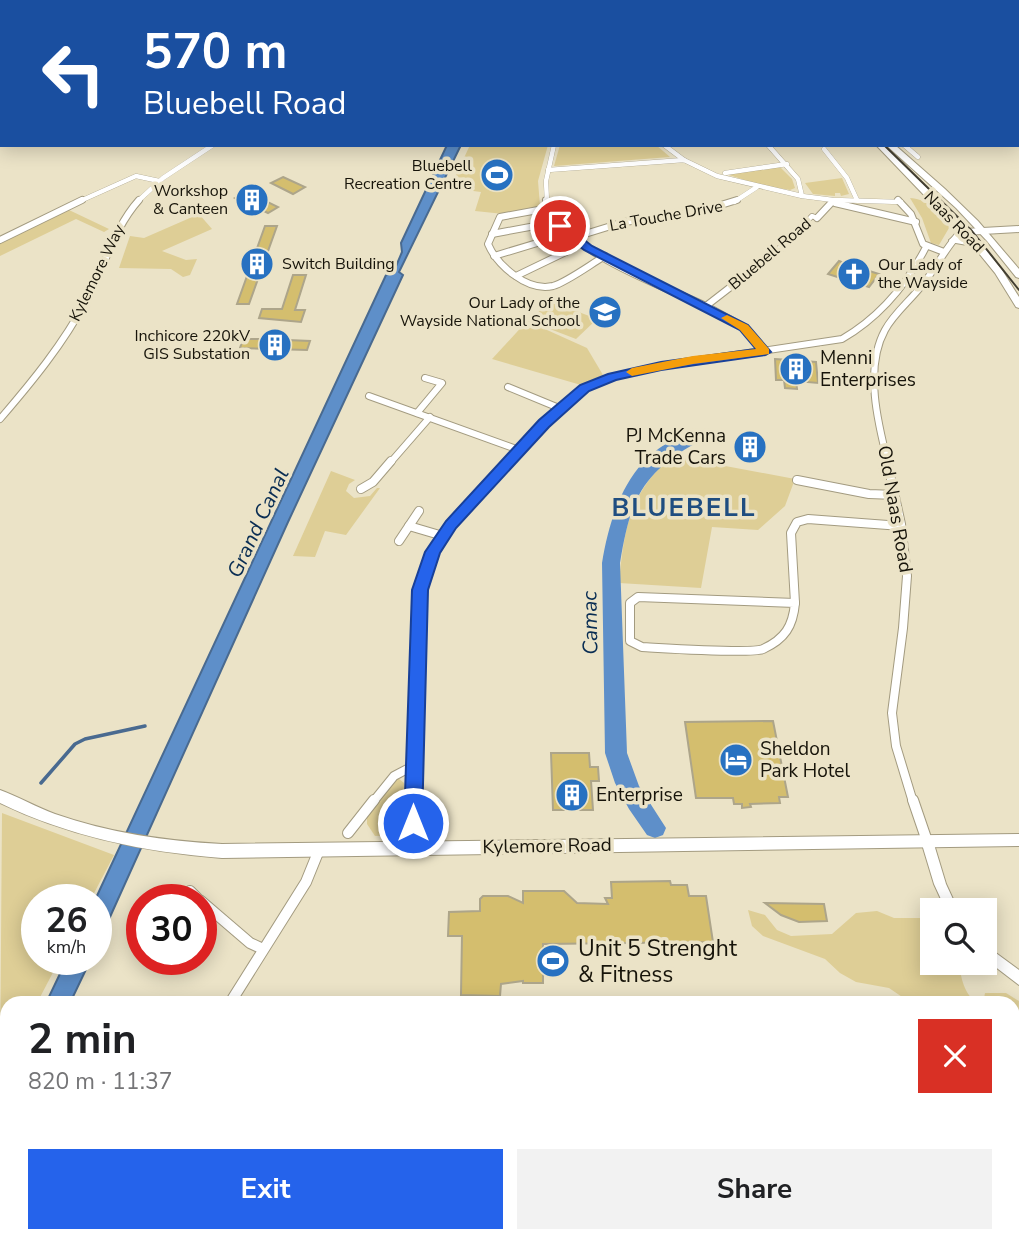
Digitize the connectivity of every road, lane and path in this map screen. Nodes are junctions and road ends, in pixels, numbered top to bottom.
1 (210, 147) edge
2 (554, 147) edge
3 (667, 147) edge
4 (770, 147) edge
5 (882, 147) edge
6 (892, 147) edge
7 (906, 147) edge
8 (824, 149) dead end
9 (918, 157) dead end
10 (684, 160) junction
11 (787, 164) junction
12 (548, 170) junction
13 (725, 173) dead end
14 (159, 181) junction
15 (757, 187) junction
16 (802, 196) junction
17 (857, 200) junction
18 (832, 201) junction
19 (549, 208) junction
20 (817, 218) joint
21 (916, 222) junction
22 (546, 224) dead end
23 (1019, 229) edge
24 (798, 231) joint
25 (983, 231) junction
26 (965, 232) junction
27 (492, 234) junction
28 (557, 237) dead end
29 (572, 238) junction
30 (0, 240) edge
31 (953, 240) junction
32 (977, 244) junction
33 (926, 247) junction
34 (572, 249) dead end
35 (944, 252) junction
36 (494, 256) junction
37 (605, 256) junction
38 (1019, 275) edge
39 (516, 276) junction
40 (900, 290) junction
41 (914, 295) junction
42 (1019, 305) edge
43 (706, 306) junction
44 (765, 352) junction
45 (425, 378) dead end
46 (508, 387) dead end
47 (369, 396) dead end
48 (559, 408) junction
49 (418, 413) junction
50 (429, 417) junction
51 (0, 419) edge
52 (519, 450) junction
53 (797, 480) dead end
54 (361, 489) dead end
55 (895, 495) junction
56 (419, 511) dead end
57 (409, 526) junction
58 (901, 526) junction
59 (443, 536) junction
60 (399, 541) dead end
61 (796, 603) junction
62 (413, 766) junction
63 (0, 796) edge
64 (28, 810) joint
65 (348, 833) dead end
66 (1019, 840) edge
67 (927, 841) junction
68 (152, 844) joint
69 (413, 848) junction
70 (319, 850) junction
71 (946, 898) edge
72 (217, 915) edge
73 (263, 948) junction
74 (997, 961) edge
75 (1019, 978) edge
76 (234, 996) edge

1 - 14 street, Kylemore Way
2 - 12 street
3 - 10 street
4 - 11 street
5 - 26 main road, Naas Road
6 - 25 main road, Naas Road
7 - 9 street
8 - 17 street
10 - 12 street
10 - 15 street
11 - 13 street
11 - 16 street
12 - 19 street
14 - 30 street
14 - 51 street, Kylemore Way
15 - 16 street
15 - 29 street, La Touche Drive
16 - 18 street
17 - 18 street
17 - 21 street
18 - 20 street, Bluebell Road
18 - 21 street
19 - 27 street
19 - 29 street, Bluebell Road
20 - 24 street, Bluebell Road
21 - 33 street
22 - 27 street
23 - 25 street
24 - 43 street, Bluebell Road
25 - 26 street
25 - 38 main road, Naas Road
26 - 31 street, Old Naas Road
26 - 32 main road, Naas Road
27 - 36 street
28 - 36 street
29 - 37 street, Bluebell Road
31 - 32 main road
31 - 35 street, Old Naas Road
32 - 42 main road, Naas Road
33 - 35 street
33 - 40 street
34 - 39 street
35 - 41 street, Old Naas Road
36 - 39 street
37 - 39 street
37 - 43 street, Bluebell Road
40 - 41 street
40 - 44 street
41 - 55 street, Old Naas Road
43 - 44 street, Bluebell Road
44 - 48 street
45 - 49 street
46 - 48 street
47 - 49 street
48 - 52 street
49 - 50 street
50 - 52 street
50 - 54 street
52 - 59 street
53 - 55 street
55 - 58 street, Old Naas Road
56 - 57 street
57 - 59 street
57 - 60 street
58 - 61 street
58 - 67 street, Old Naas Road
59 - 62 street
61 - 61 street
62 - 65 street
62 - 69 street
63 - 64 main road, Kylemore Road
64 - 68 main road, Kylemore Road
66 - 67 main road, Kylemore Road
67 - 69 main road, Kylemore Road
67 - 71 street, Old Naas Road
68 - 70 main road, Kylemore Road
69 - 70 main road, Kylemore Road
70 - 73 street
72 - 73 street
73 - 76 street
74 - 75 street

